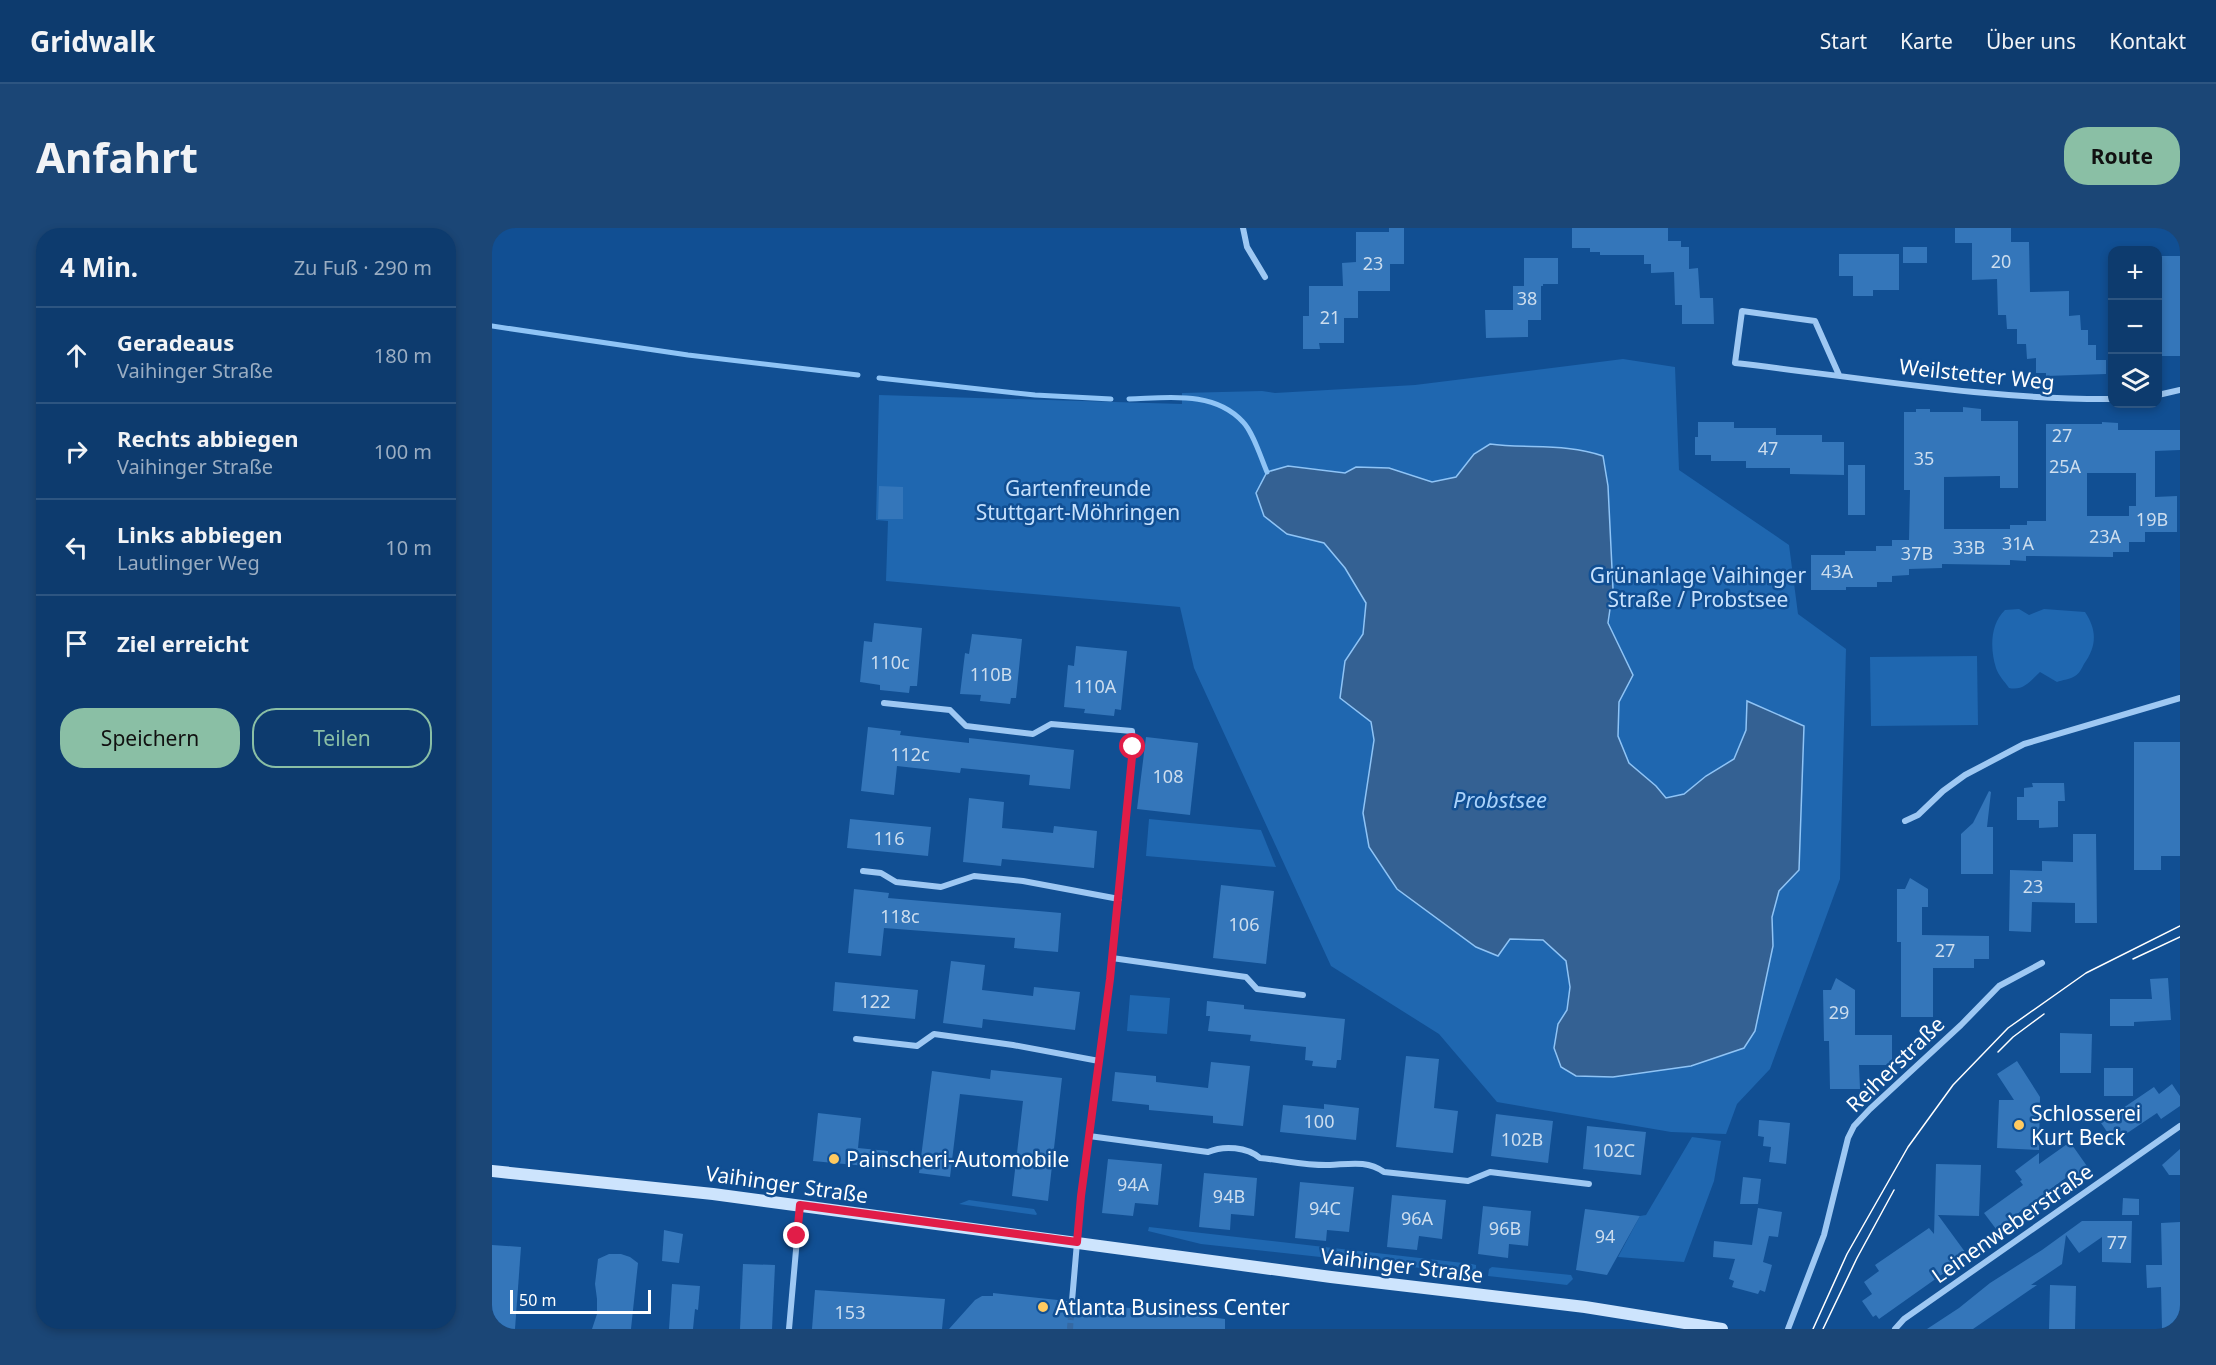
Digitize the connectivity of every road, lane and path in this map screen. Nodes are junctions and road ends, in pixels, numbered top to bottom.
1 (1243, 228) edge
2 (1265, 277) dead end
3 (1839, 375) junction
4 (2180, 390) edge
5 (2162, 393) edge
6 (2108, 399) edge
7 (2180, 698) edge
8 (884, 703) dead end
9 (1905, 821) dead end
10 (863, 871) dead end
11 (1119, 898) junction
12 (1112, 958) junction
13 (2042, 963) dead end
14 (1303, 995) dead end
15 (856, 1039) dead end
16 (1099, 1061) junction
17 (2180, 1126) edge
18 (1089, 1136) junction
19 (492, 1171) edge
20 (1589, 1184) dead end
21 (800, 1205) junction
22 (1077, 1242) junction
23 (1072, 1301) tunnel mouth
24 (789, 1329) edge
25 (1722, 1329) edge
26 (1788, 1329) edge
27 (1895, 1329) edge

1 - 2 street
3 - 3 street, Weilstetter Weg
3 - 6 street, Weilstetter Weg
4 - 5 street
7 - 9 street
8 - 11 street
10 - 11 street
11 - 12 street
12 - 14 street
12 - 16 street
13 - 26 street, Reiherstraße
15 - 16 street
16 - 18 street
17 - 27 street, Leinenweberstraße
18 - 20 street
18 - 22 street
19 - 21 main road, Vaihinger Straße
21 - 22 main road, Vaihinger Straße
21 - 24 street
22 - 23 street
22 - 25 main road, Vaihinger Straße

